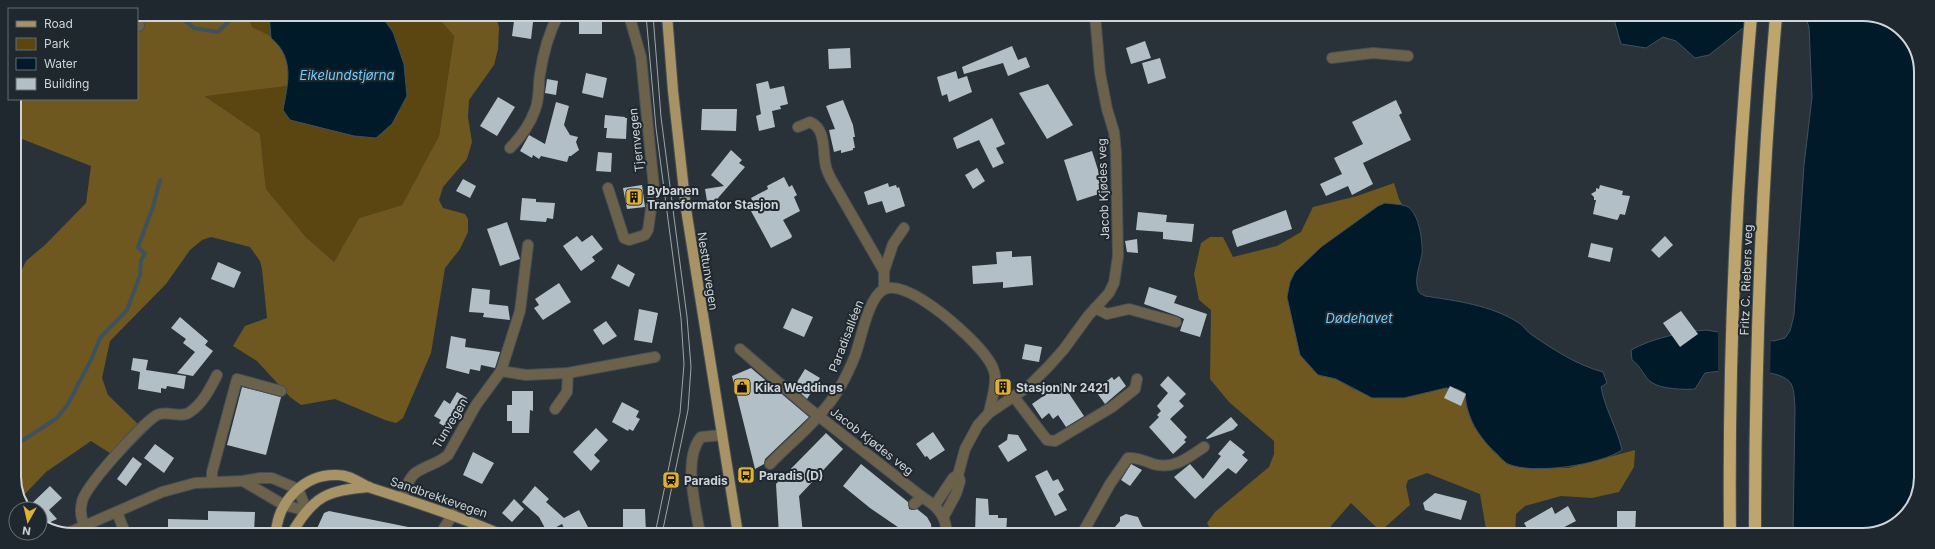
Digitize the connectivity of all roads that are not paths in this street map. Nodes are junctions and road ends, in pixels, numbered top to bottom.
1 (555, 21) edge
2 (631, 21) edge
3 (667, 21) edge
4 (1096, 21) edge
5 (1750, 21) edge
6 (1775, 21) edge
7 (1408, 56) dead end
8 (1332, 58) dead end
9 (798, 127) dead end
10 (510, 148) dead end
11 (608, 188) dead end
12 (904, 228) dead end
13 (528, 245) dead end
14 (884, 271) junction
15 (884, 289) junction
16 (1095, 308) junction
17 (1176, 322) dead end
18 (740, 349) dead end
19 (655, 357) dead end
20 (501, 371) junction
21 (568, 373) junction
22 (217, 376) dead end
23 (1136, 379) dead end
24 (281, 391) dead end
25 (1014, 397) junction
26 (555, 409) dead end
27 (989, 413) junction
28 (818, 415) junction
29 (722, 435) junction
30 (1204, 447) dead end
31 (770, 464) dead end
32 (958, 475) junction
33 (212, 481) junction
34 (243, 482) junction
35 (369, 487) junction
36 (298, 489) junction
37 (402, 497) junction
38 (284, 505) junction
39 (935, 505) junction
40 (307, 511) junction
41 (117, 512) junction
42 (452, 514) junction
43 (944, 516) junction
44 (85, 526) junction
45 (80, 528) edge
46 (124, 528) edge
47 (277, 528) edge
48 (295, 528) edge
49 (444, 528) edge
50 (486, 528) edge
51 (699, 528) edge
52 (738, 528) edge
53 (946, 528) edge
54 (1085, 528) edge
55 (1730, 528) edge
56 (1755, 528) edge

1 - 10 street
2 - 11 street, Tjernvegen
3 - 29 main road, Nesttunvegen
4 - 16 street, Jacob Kjødes veg
5 - 55 highway, Fritz C. Riebers veg
6 - 56 highway, Fritz C. Riebers veg
7 - 8 street
9 - 14 street
12 - 14 street
13 - 20 street, Tunvegen
14 - 15 street
15 - 27 street
15 - 28 street, Paradisalléen
16 - 17 street
16 - 25 street, Jacob Kjødes veg
18 - 28 street, Jacob Kjødes veg
19 - 21 street
20 - 21 street
20 - 37 street, Tunvegen
21 - 26 street
22 - 44 street
23 - 25 street
24 - 33 street
25 - 27 street, Jacob Kjødes veg
27 - 32 street, Jacob Kjødes veg
28 - 31 street, Paradisalléen
28 - 39 street, Jacob Kjødes veg
29 - 51 street
29 - 52 main road, Nesttunvegen
30 - 54 street
32 - 39 street, Jacob Kjødes veg
32 - 43 street, Jacob Kjødes veg
33 - 34 street
33 - 41 street
34 - 36 street
34 - 38 street
35 - 36 main road
35 - 37 main road, Sandbrekkevegen
35 - 40 main road
36 - 38 main road
36 - 40 street
37 - 42 main road, Sandbrekkevegen
38 - 40 street
38 - 47 main road
39 - 43 street, Jacob Kjødes veg
40 - 48 main road
41 - 44 street
41 - 46 street
42 - 49 street
42 - 50 main road, Sandbrekkevegen
43 - 53 street, Jacob Kjødes veg
44 - 45 street

